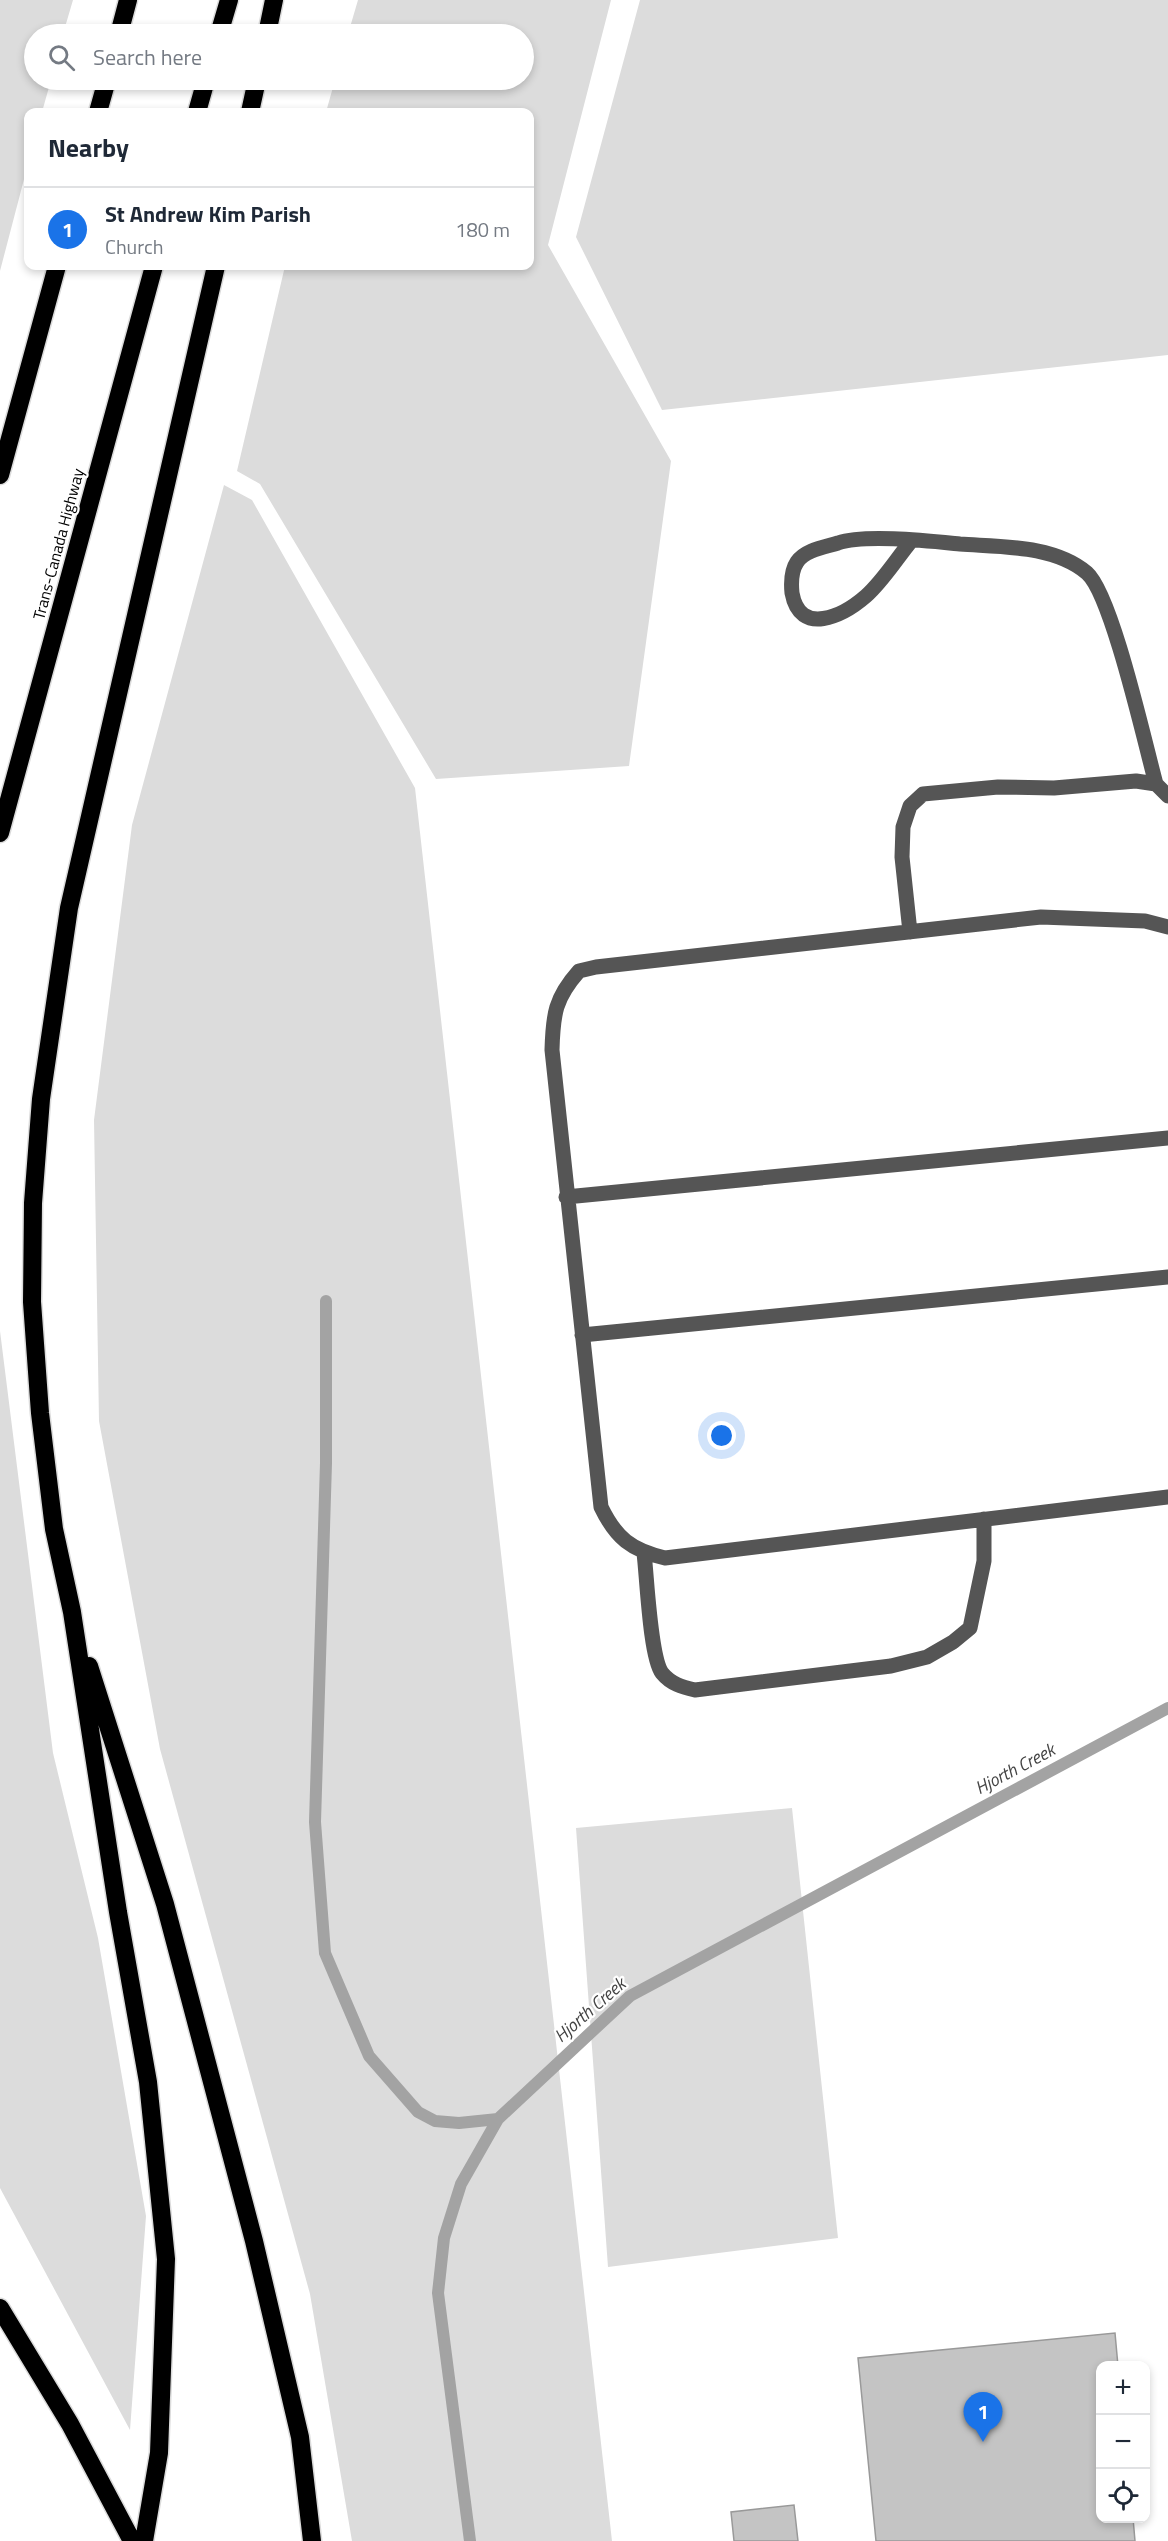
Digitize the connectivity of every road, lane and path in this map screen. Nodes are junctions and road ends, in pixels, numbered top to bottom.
1 (128, 0) edge
2 (229, 0) edge
3 (274, 0) edge
4 (122, 24) edge
5 (222, 24) edge
6 (269, 24) edge
7 (104, 90) edge
8 (204, 90) edge
9 (255, 90) edge
10 (99, 108) edge
11 (198, 108) edge
12 (251, 108) edge
13 (56, 270) edge
14 (153, 270) edge
15 (215, 270) edge
16 (0, 475) edge
17 (912, 540) junction
18 (1156, 784) junction
19 (1168, 796) edge
20 (0, 833) edge
21 (1168, 927) edge
22 (910, 932) junction
23 (1168, 1138) edge
24 (566, 1197) junction
25 (1168, 1277) edge
26 (582, 1335) junction
27 (1168, 1497) edge
28 (984, 1519) junction
29 (644, 1553) junction
30 (72, 1612) junction
31 (0, 2308) edge
32 (132, 2541) edge
33 (144, 2541) edge
34 (312, 2541) edge

1 - 4 highway
2 - 5 highway
3 - 6 highway
7 - 10 highway
8 - 11 highway
9 - 12 highway
13 - 16 highway
14 - 20 highway, Trans-Canada Highway
15 - 30 highway
17 - 17 lane
17 - 18 lane
18 - 19 lane
18 - 22 lane
21 - 22 lane
22 - 24 lane
23 - 24 lane
24 - 26 lane
25 - 26 lane
26 - 29 lane
27 - 28 lane
28 - 29 lane
28 - 29 lane
30 - 33 highway
30 - 34 highway
31 - 32 highway

